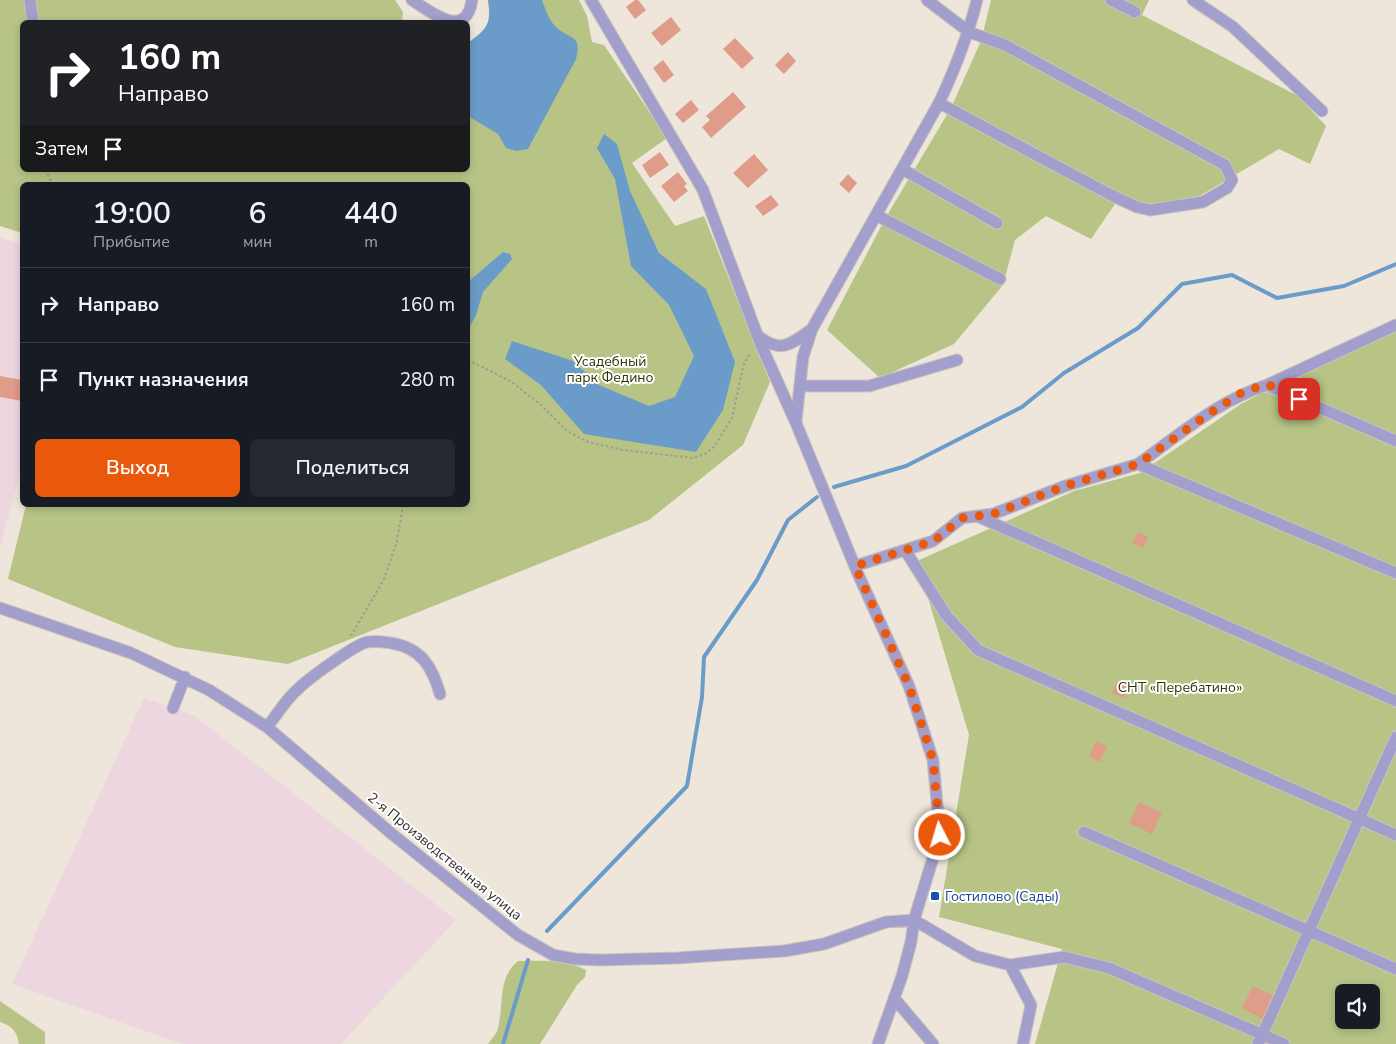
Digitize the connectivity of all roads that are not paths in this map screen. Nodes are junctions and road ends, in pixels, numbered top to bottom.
1 (30, 0) edge
2 (412, 0) edge
3 (472, 0) edge
4 (592, 0) edge
5 (927, 0) edge
6 (977, 0) edge
7 (1111, 0) edge
8 (1193, 0) edge
9 (1135, 12) dead end
10 (33, 20) edge
11 (446, 20) edge
12 (462, 20) edge
13 (969, 32) junction
14 (939, 103) junction
15 (1322, 111) dead end
16 (902, 169) junction
17 (876, 215) junction
18 (997, 223) dead end
19 (1000, 279) dead end
20 (1396, 325) edge
21 (812, 329) junction
22 (759, 340) junction
23 (957, 360) dead end
24 (1267, 384) junction
25 (800, 386) junction
26 (796, 423) junction
27 (1396, 441) edge
28 (1138, 464) junction
29 (978, 516) junction
30 (905, 550) junction
31 (855, 566) junction
32 (1396, 573) edge
33 (0, 608) edge
34 (185, 677) junction
35 (440, 694) dead end
36 (1396, 702) edge
37 (172, 708) dead end
38 (267, 727) junction
39 (1396, 737) edge
40 (1359, 818) junction
41 (1084, 832) dead end
42 (1396, 835) edge
43 (914, 920) junction
44 (1309, 929) junction
45 (1010, 965) junction
46 (1396, 969) edge
47 (894, 998) junction
48 (1260, 1039) edge
49 (878, 1044) edge
50 (933, 1044) edge
51 (1023, 1044) edge
52 (1284, 1044) edge

1 - 10 street
2 - 11 street
3 - 12 street
4 - 22 street
5 - 13 street
6 - 13 street
7 - 9 street
8 - 15 street
13 - 14 street
13 - 14 street
14 - 16 street
16 - 17 street
16 - 18 street
17 - 19 street
17 - 21 street
20 - 24 street
21 - 22 street
21 - 25 street
22 - 26 street
23 - 25 street
24 - 27 street
24 - 28 street
25 - 26 street
26 - 31 street
28 - 29 street
28 - 32 street
29 - 30 street
29 - 36 street
30 - 31 street
30 - 40 street
31 - 43 street
33 - 34 street, 2-я Производственная улица
34 - 37 street
34 - 38 street, 2-я Производственная улица
35 - 38 street
38 - 43 street, 2-я Производственная улица
39 - 40 street
40 - 42 street
40 - 44 street
41 - 44 street
43 - 45 street
43 - 47 street
44 - 46 street
44 - 48 street
45 - 48 street
45 - 51 street
47 - 49 street
47 - 50 street
48 - 52 street

